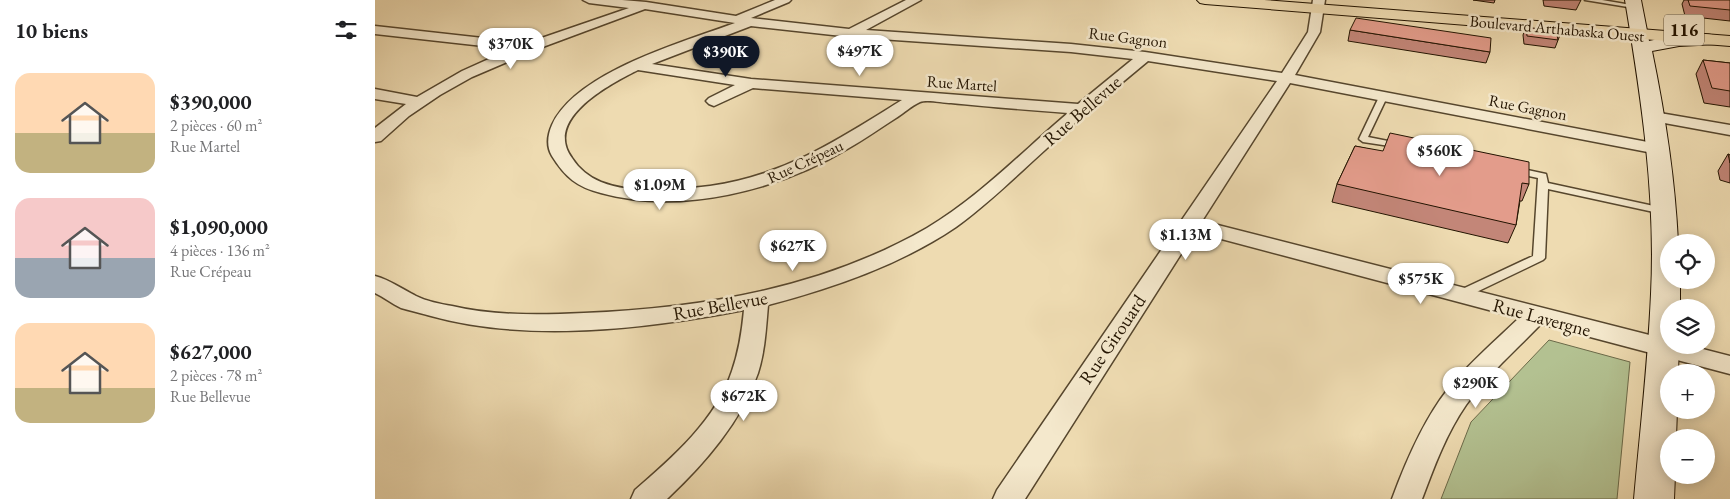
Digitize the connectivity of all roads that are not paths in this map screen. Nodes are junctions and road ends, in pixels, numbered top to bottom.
1 (589, 0) edge
2 (661, 0) edge
3 (785, 0) edge
4 (915, 0) edge
5 (1205, 0) edge
6 (1283, 0) edge
7 (1588, 0) edge
8 (1633, 3) edge
9 (1318, 4) edge
10 (646, 6) junction
11 (736, 20) junction
12 (751, 22) junction
13 (375, 30) edge
14 (851, 33) junction
15 (1639, 36) junction
16 (1725, 38) edge
17 (526, 47) junction
18 (1145, 56) junction
19 (637, 66) junction
20 (1286, 78) junction
21 (751, 83) junction
22 (375, 94) edge
23 (917, 97) junction
24 (1383, 97) junction
25 (715, 101) dead end
26 (419, 102) junction
27 (1081, 109) junction
28 (1654, 117) junction
29 (1730, 130) edge
30 (375, 137) edge
31 (1412, 149) edge
32 (1658, 149) junction
33 (1506, 168) edge
34 (1543, 184) junction
35 (1663, 211) junction
36 (1189, 224) junction
37 (375, 283) edge
38 (1460, 296) junction
39 (1666, 299) edge
40 (757, 300) junction
41 (1536, 315) junction
42 (1660, 348) edge
43 (1663, 354) edge
44 (1683, 354) edge
45 (1730, 366) edge
46 (646, 499) edge
47 (1008, 499) edge
48 (1407, 499) edge
49 (1654, 499) edge

1 - 10 street, Rue Gagnon
2 - 10 street
3 - 11 street
4 - 14 street
5 - 9 main road, Boulevard Arthabaska Ouest / 116
6 - 9 main road, Boulevard Arthabaska Ouest / 116
7 - 8 lane
8 - 15 street
9 - 15 main road, Boulevard Arthabaska Ouest / 116
9 - 20 street, Rue Girouard
10 - 11 street, Rue Gagnon
10 - 17 street
11 - 12 street, Rue Gagnon
12 - 14 street, Rue Gagnon
12 - 19 street, Rue Crépeau
13 - 17 street
14 - 18 street, Rue Gagnon
15 - 16 street
15 - 28 street
17 - 26 street
18 - 20 street, Rue Gagnon
18 - 27 street, Rue Bellevue
19 - 21 street, Rue Martel
19 - 23 street, Rue Crépeau
20 - 24 street, Rue Gagnon
20 - 36 street, Rue Girouard
21 - 23 street, Rue Martel
21 - 25 street
22 - 26 street
23 - 27 street, Rue Martel
24 - 31 lane
24 - 32 street, Rue Gagnon
26 - 30 street
27 - 40 street, Rue Bellevue
28 - 29 street
28 - 32 street
32 - 35 street
33 - 34 lane
34 - 35 lane
34 - 38 lane
35 - 39 street
36 - 38 street, Rue Lavergne
36 - 47 street, Rue Girouard
37 - 40 street, Rue Bellevue
38 - 41 street, Rue Lavergne
40 - 46 street
41 - 42 street, Rue Lavergne
41 - 48 street
43 - 49 street
44 - 45 street, Rue Lavergne

